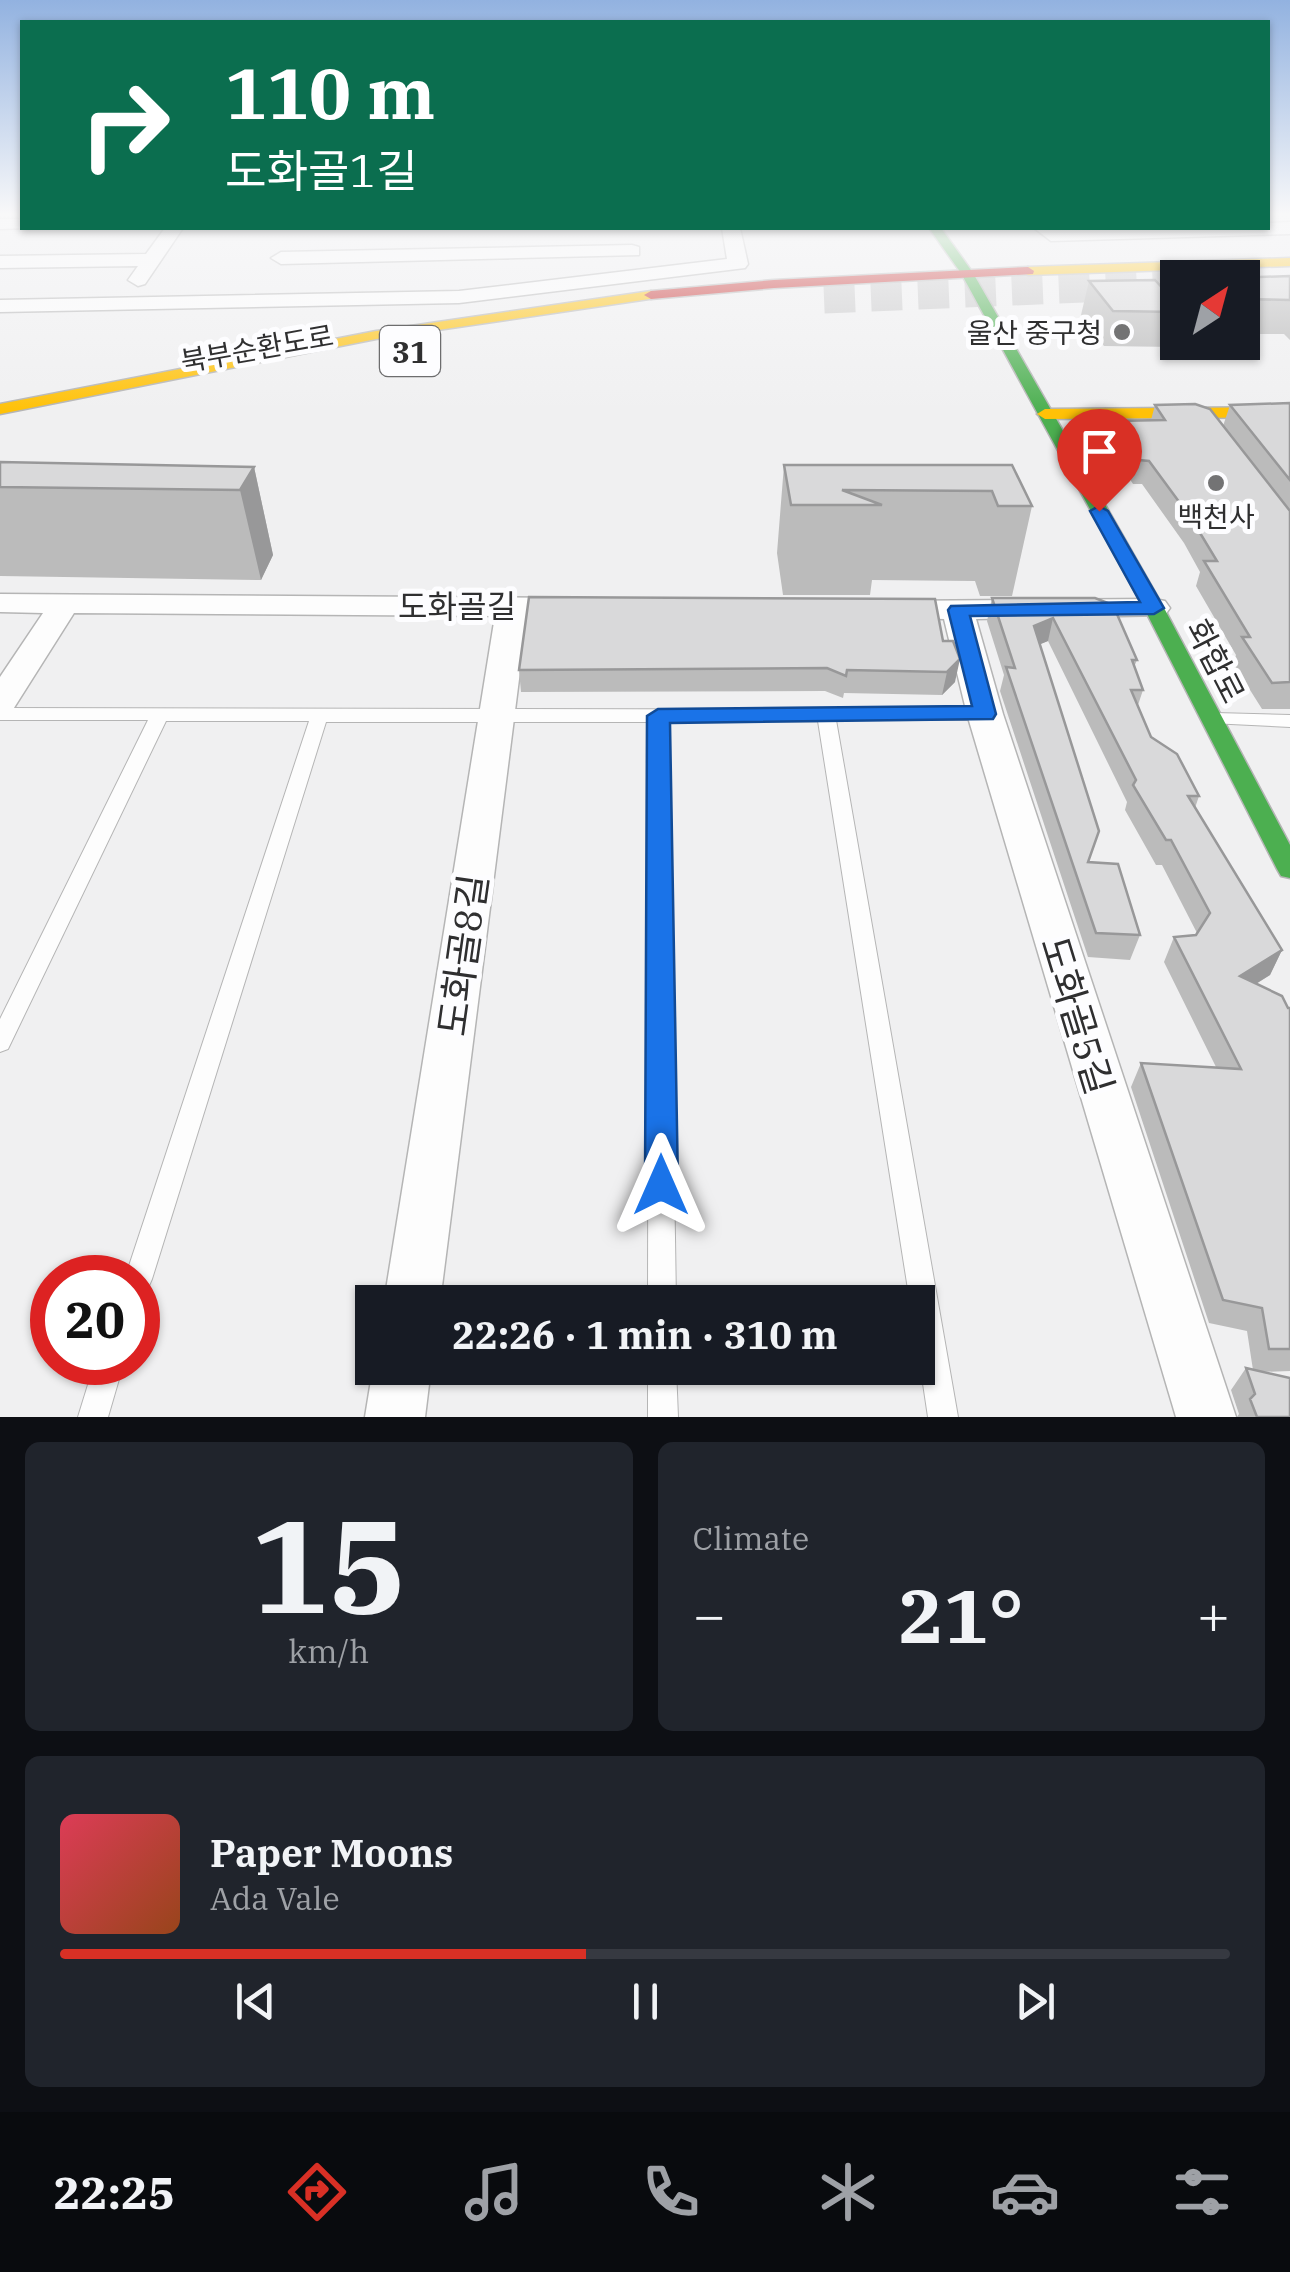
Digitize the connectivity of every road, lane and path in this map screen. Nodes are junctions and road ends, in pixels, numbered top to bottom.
1 (138, 280) edge
2 (272, 280) edge
3 (597, 280) edge
4 (841, 280) tunnel mouth
5 (970, 280) edge
6 (1160, 281) edge
7 (1290, 282) edge
8 (1260, 283) edge
9 (978, 296) junction
10 (263, 302) junction
11 (121, 304) junction
12 (0, 306) edge
13 (732, 311) dead end
14 (210, 392) dead end
15 (0, 410) edge
16 (1290, 412) edge
17 (1045, 414) junction
18 (0, 426) edge
19 (0, 603) edge
20 (64, 604) junction
21 (512, 607) junction
22 (609, 608) edge
23 (1154, 608) junction
24 (861, 609) edge
25 (958, 610) junction
26 (0, 703) edge
27 (0, 714) edge
28 (985, 714) junction
29 (826, 715) junction
30 (159, 716) junction
31 (658, 716) junction
32 (319, 717) junction
33 (496, 717) junction
34 (1208, 719) junction
35 (1290, 721) edge
36 (1290, 870) edge
37 (0, 1042) edge
38 (146, 1255) edge
39 (414, 1285) edge
40 (662, 1285) edge
41 (103, 1385) edge
42 (400, 1385) edge
43 (662, 1385) edge
44 (93, 1417) edge
45 (395, 1417) edge
46 (663, 1417) edge
47 (942, 1417) edge
48 (1206, 1417) edge

1 - 11 street
2 - 10 street
3 - 10 street
4 - 15 main road
5 - 9 main road, 화합로
6 - 9 main road
7 - 8 main road
9 - 13 main road
9 - 17 main road, 화합로
10 - 11 street
11 - 12 street
14 - 18 main road
15 - 18 main road, 북부순환도로 / 31
16 - 17 main road
17 - 23 main road, 화합로
19 - 20 street, 도화골길
20 - 21 street, 도화골길
20 - 26 street
21 - 22 street, 도화골길
21 - 33 street, 도화골8길
23 - 25 street
23 - 34 main road, 화합로
24 - 25 street
25 - 28 street, 도화골5길
27 - 30 lane
28 - 29 lane
28 - 48 street, 도화골5길
29 - 31 lane
29 - 47 lane
30 - 32 lane
30 - 37 lane
31 - 33 lane
31 - 40 lane
32 - 33 lane
32 - 38 lane
33 - 39 street, 도화골8길
34 - 35 lane
34 - 36 main road, 화합로
41 - 44 lane
42 - 45 street
43 - 46 lane

